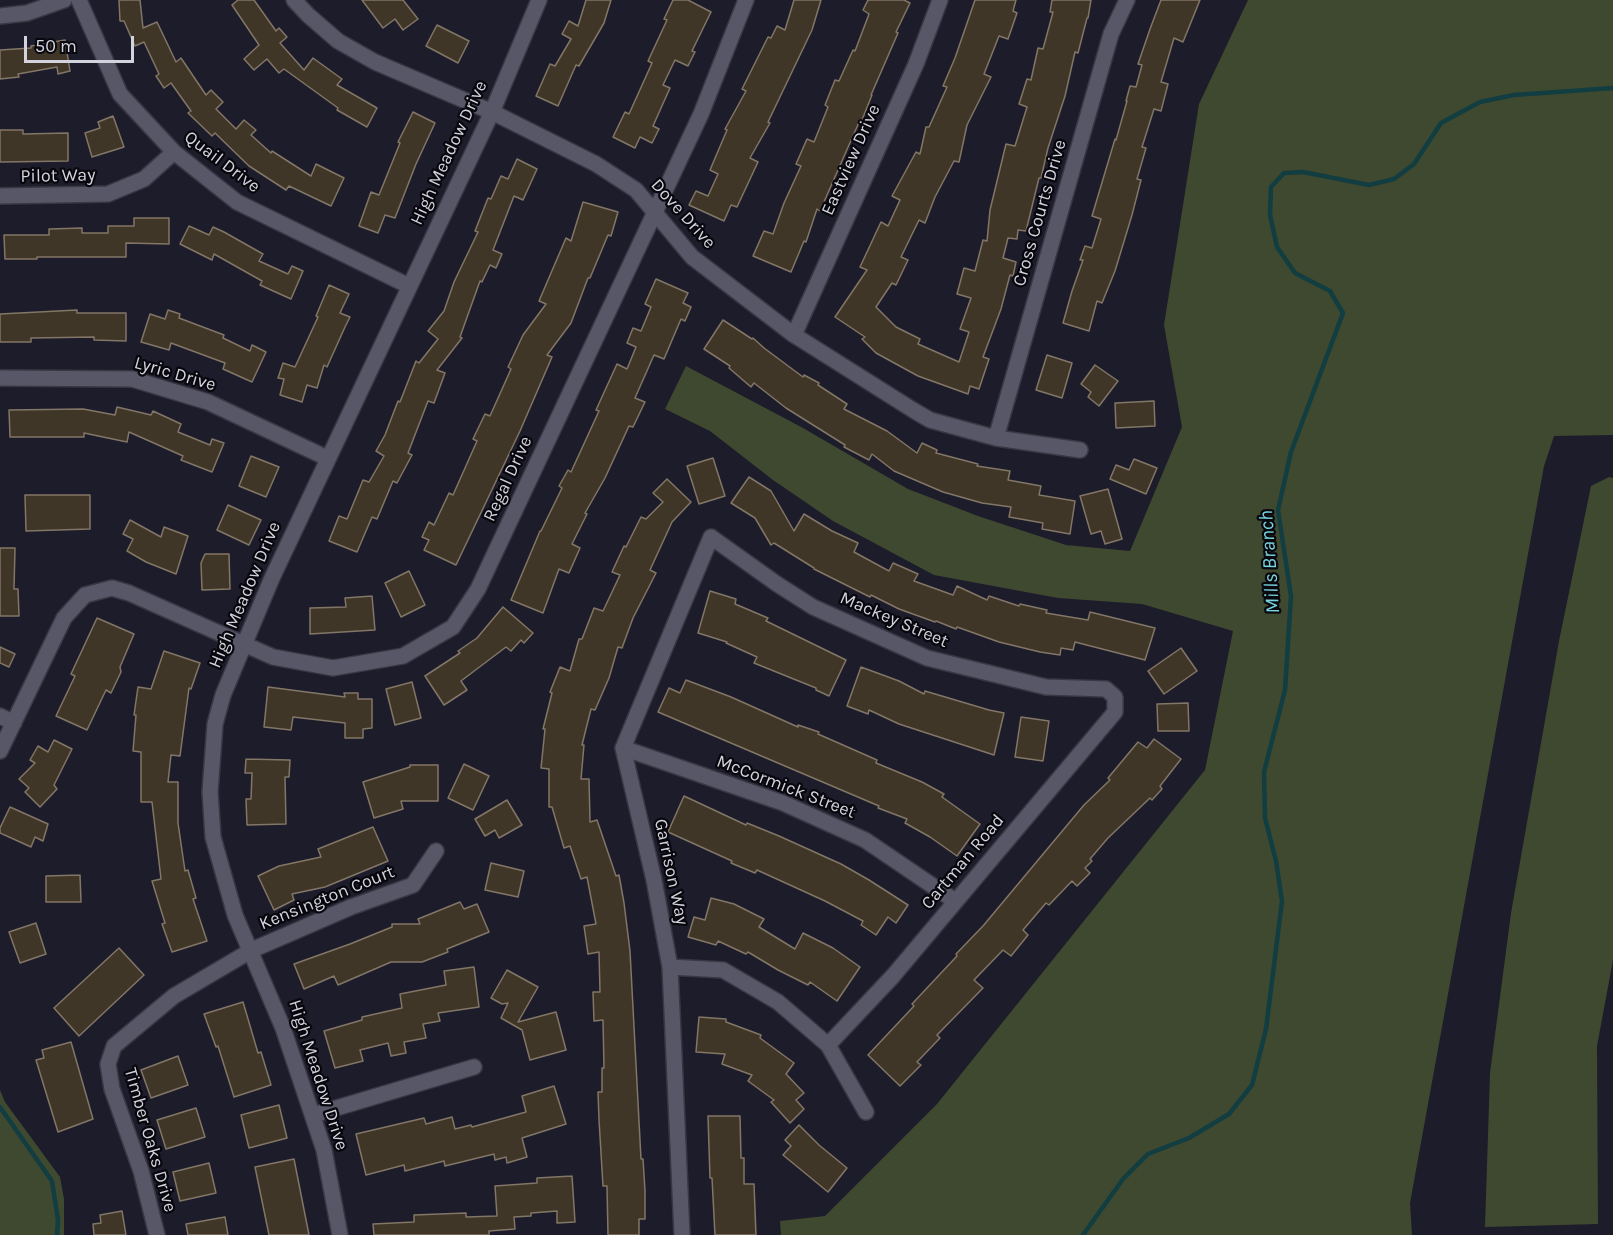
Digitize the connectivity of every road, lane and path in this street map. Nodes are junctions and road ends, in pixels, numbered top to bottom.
1 (64, 0) edge
2 (79, 0) edge
3 (294, 0) edge
4 (540, 0) edge
5 (746, 0) edge
6 (940, 0) edge
7 (1127, 0) edge
8 (0, 16) edge
9 (492, 112) junction
10 (174, 152) junction
11 (0, 196) edge
12 (655, 213) junction
13 (409, 286) junction
14 (794, 335) junction
15 (0, 378) edge
16 (996, 438) junction
17 (1080, 450) dead end
18 (327, 458) junction
19 (244, 644) junction
20 (1114, 697) joint
21 (7, 720) edge
22 (623, 748) junction
23 (0, 751) edge
24 (436, 851) dead end
25 (955, 901) junction
26 (252, 950) junction
27 (670, 967) junction
28 (828, 1045) junction
29 (474, 1068) dead end
30 (866, 1112) dead end
31 (312, 1115) junction
32 (157, 1235) edge
33 (340, 1235) edge
34 (682, 1235) edge

1 - 8 street
2 - 10 street, Quail Drive
3 - 9 street, Dove Drive
4 - 9 street, High Meadow Drive
5 - 12 street, Regal Drive
6 - 14 street, Eastview Drive
7 - 16 street, Cross Courts Drive
9 - 12 street, Dove Drive
9 - 13 street, High Meadow Drive
10 - 11 street, Pilot Way
10 - 13 street, Quail Drive
12 - 14 street, Dove Drive
12 - 19 street, Regal Drive
13 - 18 street, High Meadow Drive
14 - 16 street, Dove Drive
15 - 18 street, Lyric Drive
16 - 17 street, Dove Drive
18 - 19 street, High Meadow Drive
19 - 21 street, Regal Drive
19 - 26 street, High Meadow Drive
20 - 22 street, Mackey Street
20 - 25 street, Cartman Road
21 - 23 street
22 - 25 street, McCormick Street
22 - 27 street, Garrison Way
24 - 26 street, Kensington Court
25 - 28 street, Cartman Road
26 - 31 street, High Meadow Drive
26 - 32 street, Timber Oaks Drive
27 - 28 street
27 - 34 street, Garrison Way
28 - 30 street
29 - 31 street
31 - 33 street, High Meadow Drive

